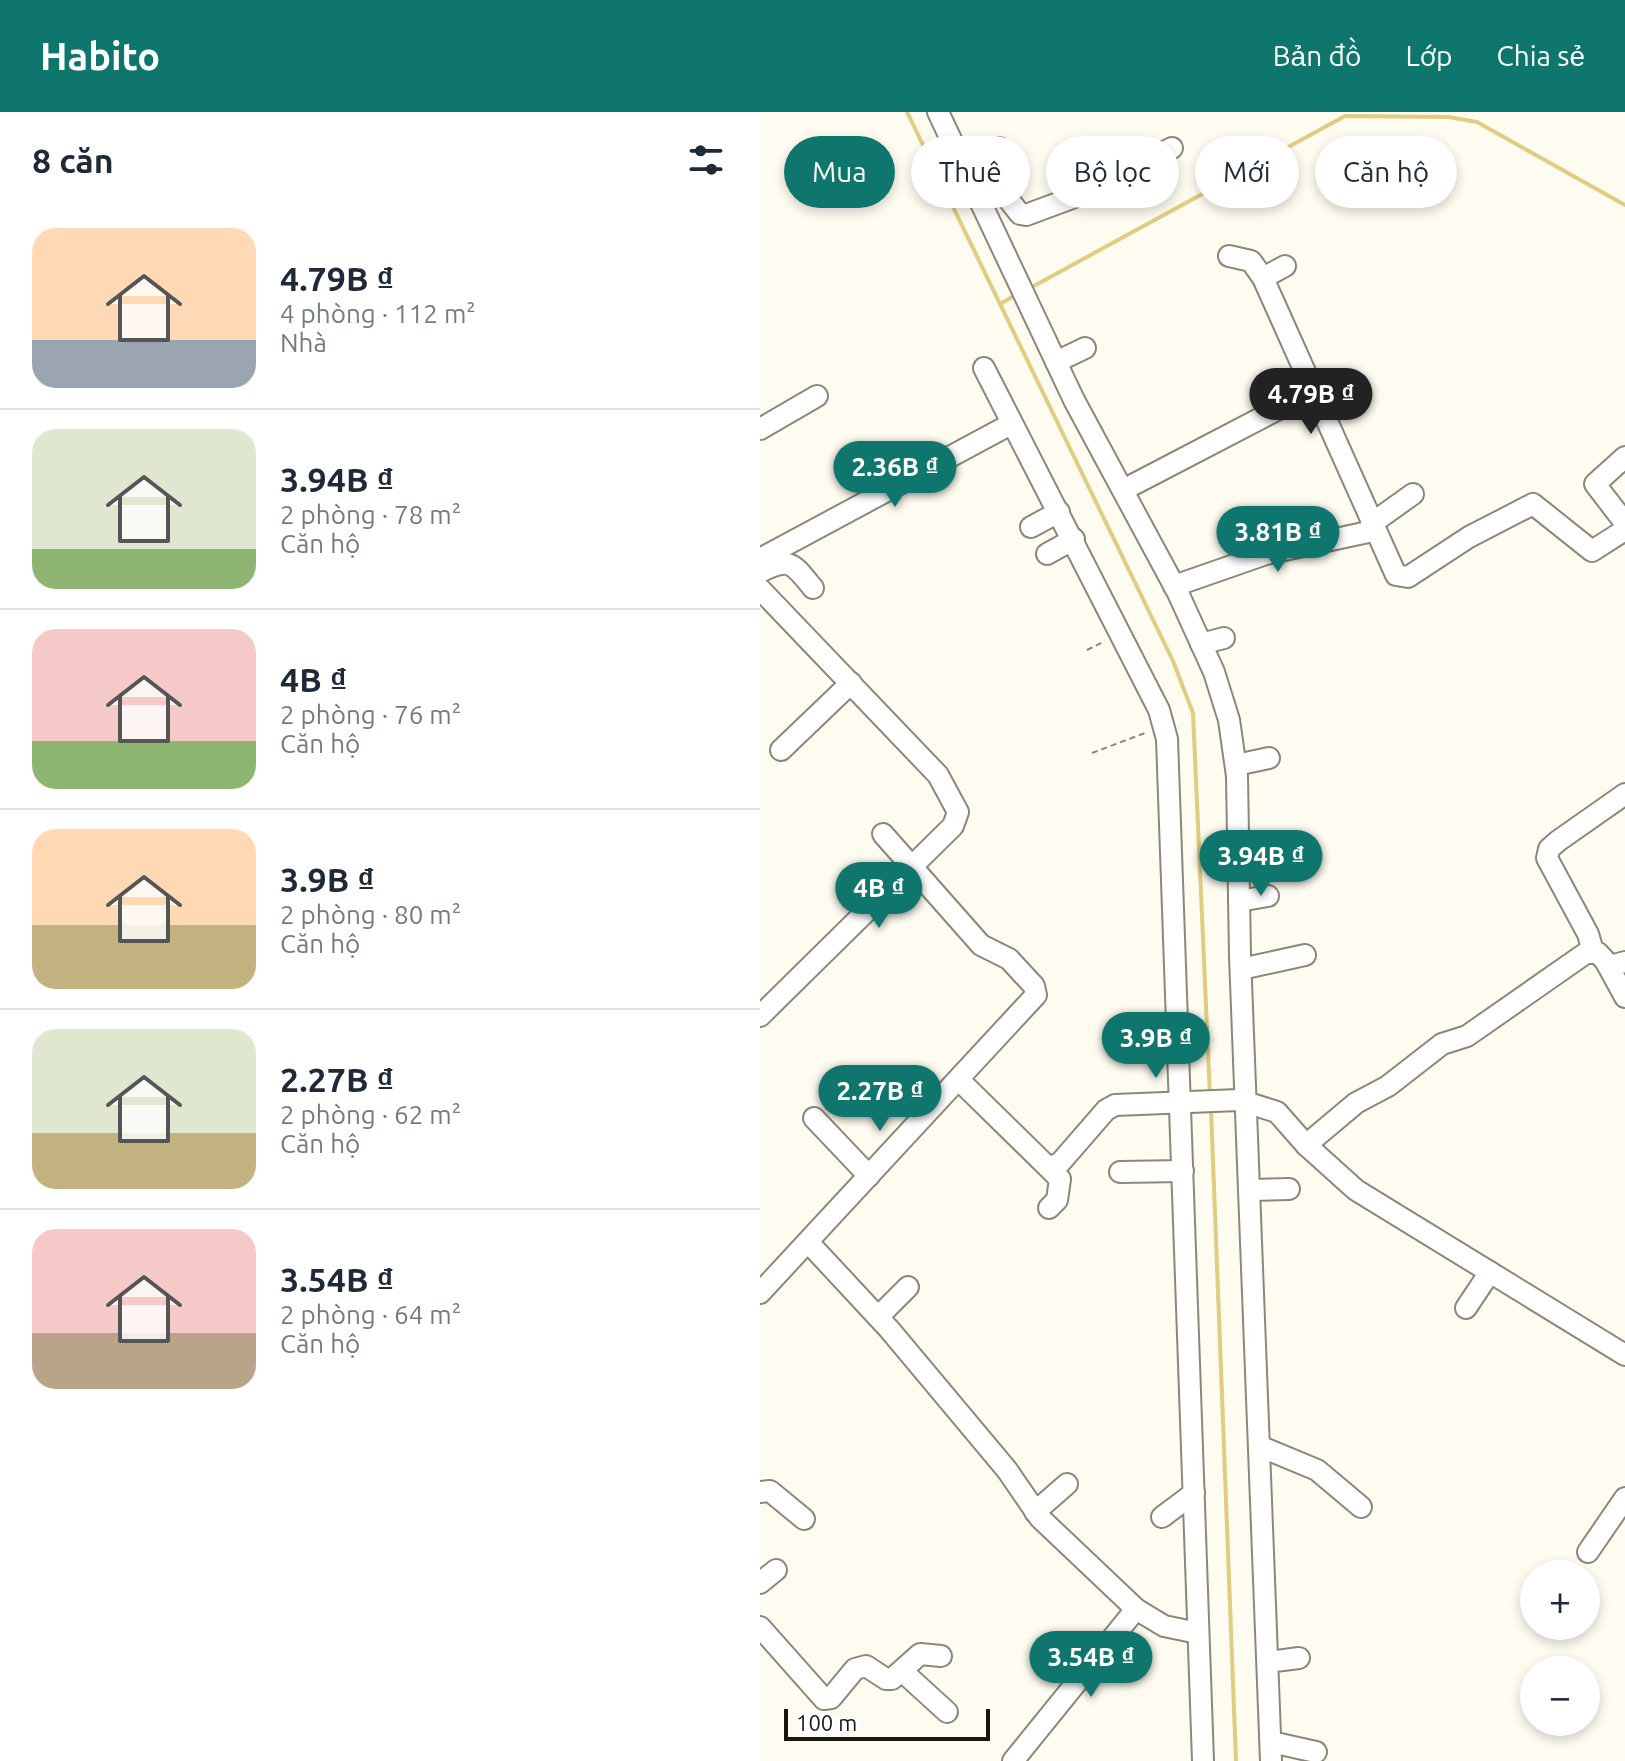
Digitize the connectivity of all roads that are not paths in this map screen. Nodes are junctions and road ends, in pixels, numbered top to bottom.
1 (938, 112) edge
2 (952, 136) edge
3 (991, 208) edge
4 (1015, 208) edge
5 (1046, 208) edge
6 (1229, 256) dead end
7 (1285, 266) dead end
8 (1263, 278) junction
9 (1085, 348) dead end
10 (1056, 362) junction
11 (984, 368) dead end
12 (1315, 390) junction
13 (817, 396) dead end
14 (1011, 424) junction
15 (760, 429) edge
16 (1625, 457) edge
17 (1123, 490) junction
18 (1413, 494) dead end
19 (1059, 512) junction
20 (1625, 523) edge
21 (1031, 527) dead end
22 (1372, 528) junction
23 (1625, 530) edge
24 (1074, 539) junction
25 (1047, 554) dead end
26 (760, 559) edge
27 (760, 572) edge
28 (1174, 586) junction
29 (813, 588) dead end
30 (760, 589) edge
31 (1224, 638) dead end
32 (1201, 644) junction
33 (851, 683) junction
34 (781, 750) dead end
35 (1269, 758) dead end
36 (1236, 765) junction
37 (1625, 794) edge
38 (883, 834) dead end
39 (913, 866) junction
40 (1268, 896) dead end
41 (1239, 901) junction
42 (1305, 955) dead end
43 (1608, 959) edge
44 (1241, 969) junction
45 (1625, 997) edge
46 (760, 1016) edge
47 (959, 1080) junction
48 (1182, 1101) junction
49 (1243, 1101) junction
50 (814, 1118) dead end
51 (1306, 1145) junction
52 (1051, 1167) junction
53 (1183, 1171) junction
54 (1120, 1172) dead end
55 (869, 1176) junction
56 (1289, 1189) dead end
57 (1250, 1190) junction
58 (1049, 1208) dead end
59 (808, 1242) junction
60 (1490, 1272) junction
61 (908, 1287) dead end
62 (760, 1293) edge
63 (1466, 1308) dead end
64 (878, 1317) junction
65 (1625, 1355) edge
66 (1259, 1446) junction
67 (1067, 1484) dead end
68 (760, 1492) edge
69 (1194, 1493) junction
70 (1625, 1498) edge
71 (1361, 1507) dead end
72 (1035, 1512) junction
73 (1162, 1517) dead end
74 (804, 1519) dead end
75 (1588, 1552) dead end
76 (776, 1570) dead end
77 (760, 1583) edge
78 (1136, 1609) junction
79 (760, 1627) edge
80 (1198, 1633) junction
81 (941, 1656) dead end
82 (1299, 1658) dead end
83 (1268, 1662) junction
84 (902, 1671) junction
85 (947, 1712) dead end
86 (1271, 1752) edge
87 (1316, 1752) dead end
88 (1013, 1761) edge
89 (1203, 1761) edge

1 - 2 street
3 - 10 street
4 - 5 street
6 - 8 street
7 - 8 street
8 - 12 street
9 - 10 street
10 - 17 street
11 - 14 street
12 - 17 street
12 - 22 street
13 - 15 street
14 - 19 street
14 - 26 street
16 - 20 street
17 - 28 street
18 - 22 street
19 - 21 street
19 - 24 street
22 - 23 street
22 - 28 street
24 - 25 street
24 - 48 street
27 - 29 street
28 - 32 street
30 - 33 street
31 - 32 street
32 - 36 street
33 - 34 street
33 - 39 street
35 - 36 street
36 - 41 street
37 - 43 street
38 - 39 street
39 - 46 street
39 - 47 street
40 - 41 street
41 - 44 street
42 - 44 street
43 - 45 street
43 - 51 street
44 - 49 street
47 - 52 street
47 - 55 street
48 - 49 street
48 - 52 street
48 - 53 street
49 - 51 street
49 - 57 street
50 - 55 street
51 - 60 street
52 - 58 street
53 - 54 street
53 - 69 street
55 - 59 street
56 - 57 street
57 - 66 street
59 - 62 street
59 - 64 street
60 - 63 street
60 - 65 street
61 - 64 street
64 - 72 street
66 - 71 street
66 - 83 street
67 - 72 street
68 - 74 street
69 - 73 street
69 - 80 street
70 - 75 street
72 - 78 street
76 - 77 street
78 - 80 street
78 - 88 street
79 - 84 street
80 - 89 street
81 - 84 street
82 - 83 street
83 - 86 street
84 - 85 street
86 - 87 street

